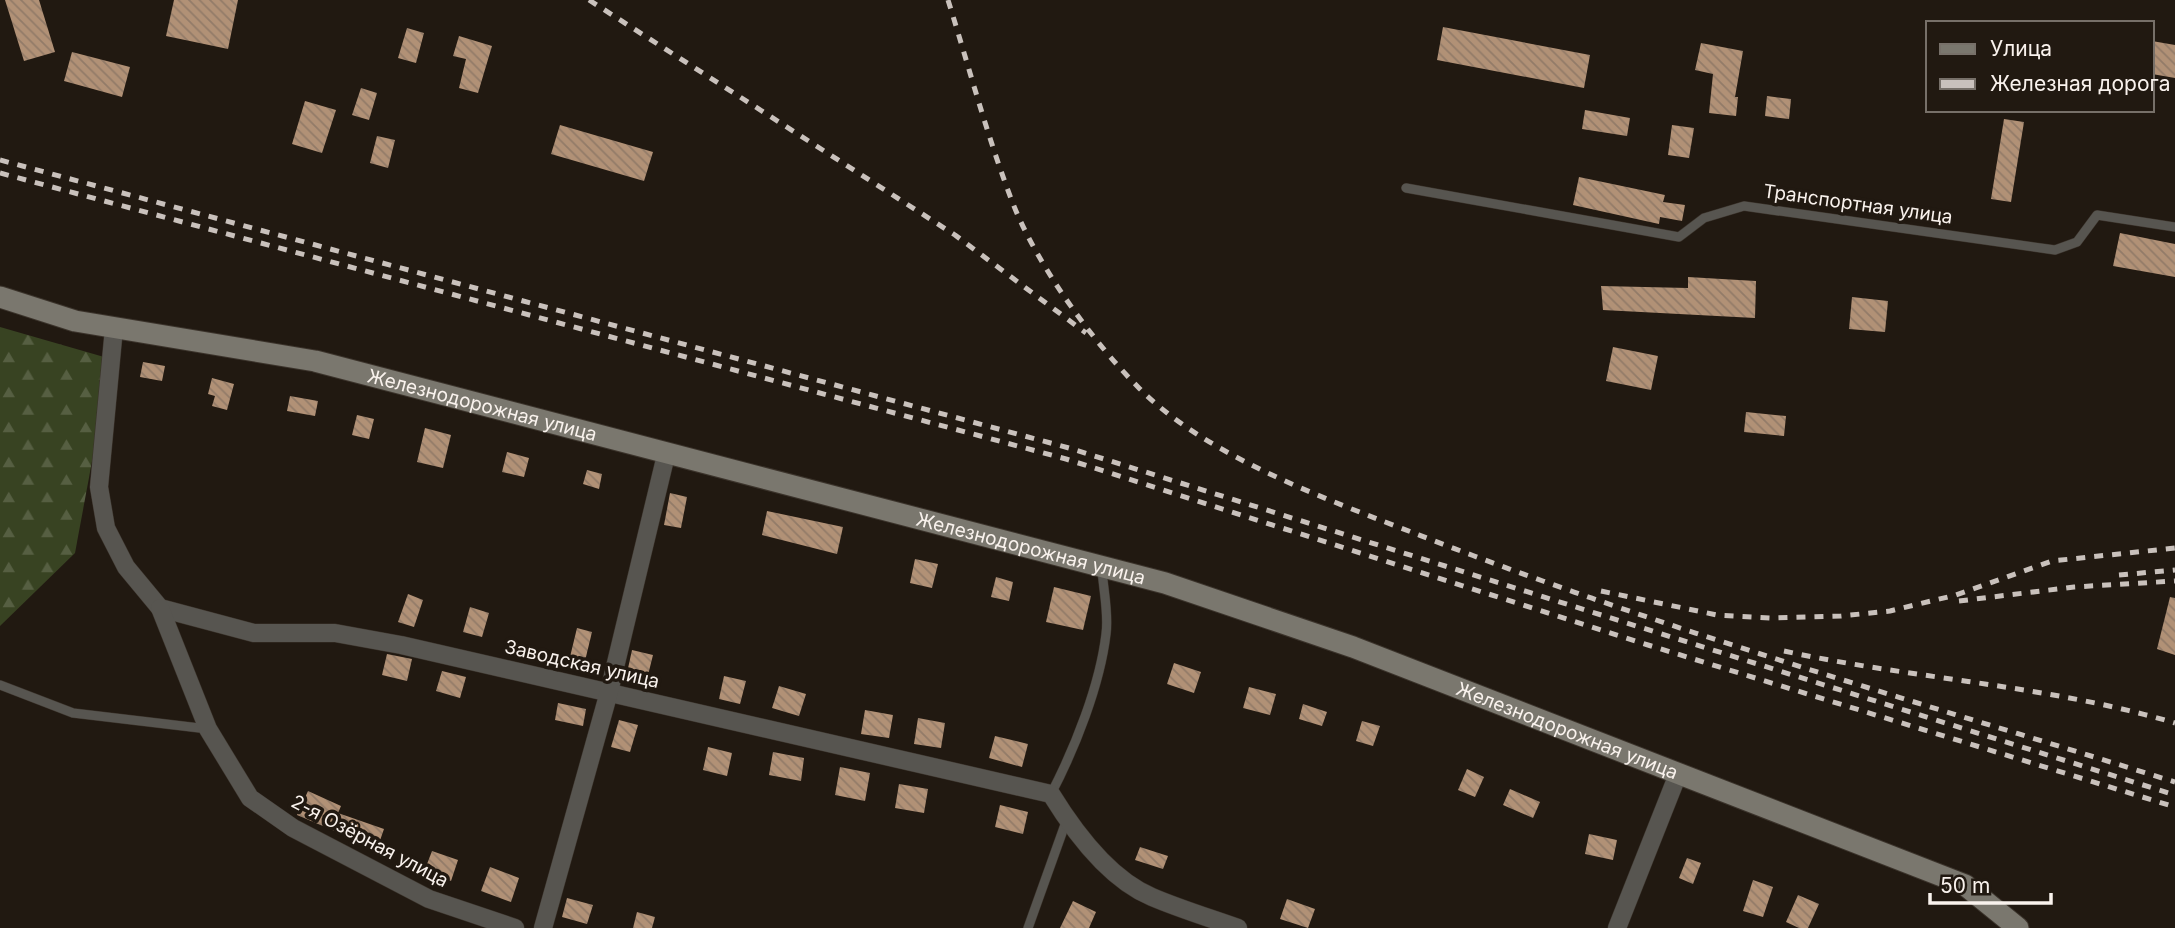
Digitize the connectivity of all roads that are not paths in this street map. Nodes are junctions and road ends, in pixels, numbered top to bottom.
1 (1406, 188) dead end
2 (2175, 228) edge
3 (0, 297) edge
4 (114, 328) junction
5 (666, 454) junction
6 (1101, 567) junction
7 (160, 608) junction
8 (0, 685) edge
9 (609, 692) junction
10 (208, 729) junction
11 (1678, 774) junction
12 (1051, 794) junction
13 (1067, 819) junction
14 (515, 928) edge
15 (544, 928) edge
16 (1028, 928) edge
17 (1238, 928) edge
18 (1617, 928) edge
19 (2018, 928) edge

1 - 2 lane, Транспортная улица
3 - 4 street, Железнодорожная улица
4 - 5 street, Железнодорожная улица
4 - 7 street
5 - 6 street, Железнодорожная улица
5 - 9 street
6 - 11 street, Железнодорожная улица
6 - 12 lane
7 - 9 street, Заводская улица
7 - 10 street, 2-я Озёрная улица
8 - 10 lane
9 - 12 street, Заводская улица
9 - 15 street
10 - 14 street, 2-я Озёрная улица
11 - 18 street
11 - 19 street, Железнодорожная улица
12 - 13 street
13 - 16 lane
13 - 17 street

